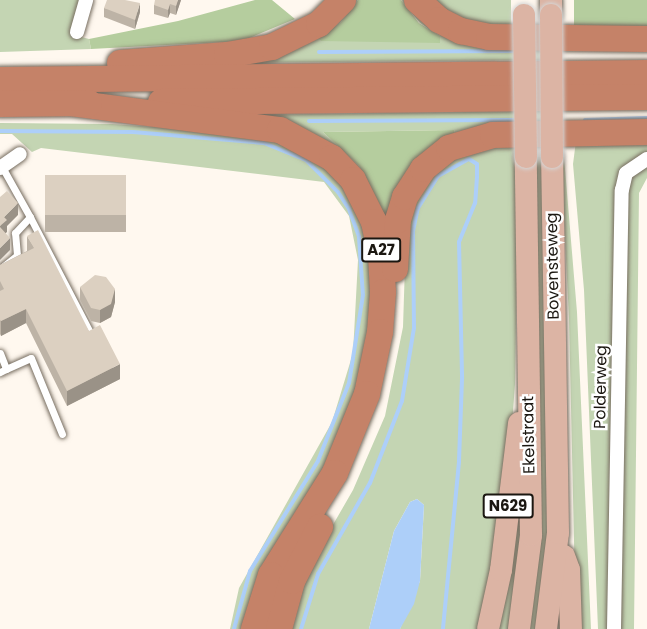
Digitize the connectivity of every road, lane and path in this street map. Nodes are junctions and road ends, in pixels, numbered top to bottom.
1 (86, 0) edge
2 (343, 0) edge
3 (417, 0) edge
4 (524, 8) edge
5 (551, 8) edge
6 (77, 32) dead end
7 (647, 39) edge
8 (647, 73) edge
9 (0, 79) edge
10 (647, 97) edge
11 (71, 103) junction
12 (0, 104) edge
13 (647, 132) edge
14 (20, 154) dead end
15 (647, 159) edge
16 (1, 168) edge
17 (30, 217) junction
18 (0, 269) edge
19 (91, 334) edge
20 (0, 353) edge
21 (3, 370) edge
22 (528, 384) junction
23 (62, 434) dead end
24 (558, 533) junction
25 (254, 629) edge
26 (279, 629) edge
27 (488, 629) edge
28 (519, 629) edge
29 (546, 629) edge
30 (571, 629) edge
31 (614, 629) edge

1 - 6 street
2 - 9 highway
3 - 7 highway
4 - 22 main road, Bovensteweg / N629, bridge
5 - 24 main road, Bovensteweg / N629, bridge
8 - 9 highway
10 - 11 highway, A27
11 - 12 highway, A27
11 - 25 highway, A27
13 - 26 highway, A27
14 - 16 street
15 - 31 street, Polderweg
16 - 17 lane
17 - 18 lane
17 - 19 lane
20 - 21 lane
21 - 23 lane
22 - 27 main road, N629
22 - 28 main road, Ekelstraat / N629
24 - 29 main road, N629
24 - 30 main road, N629

